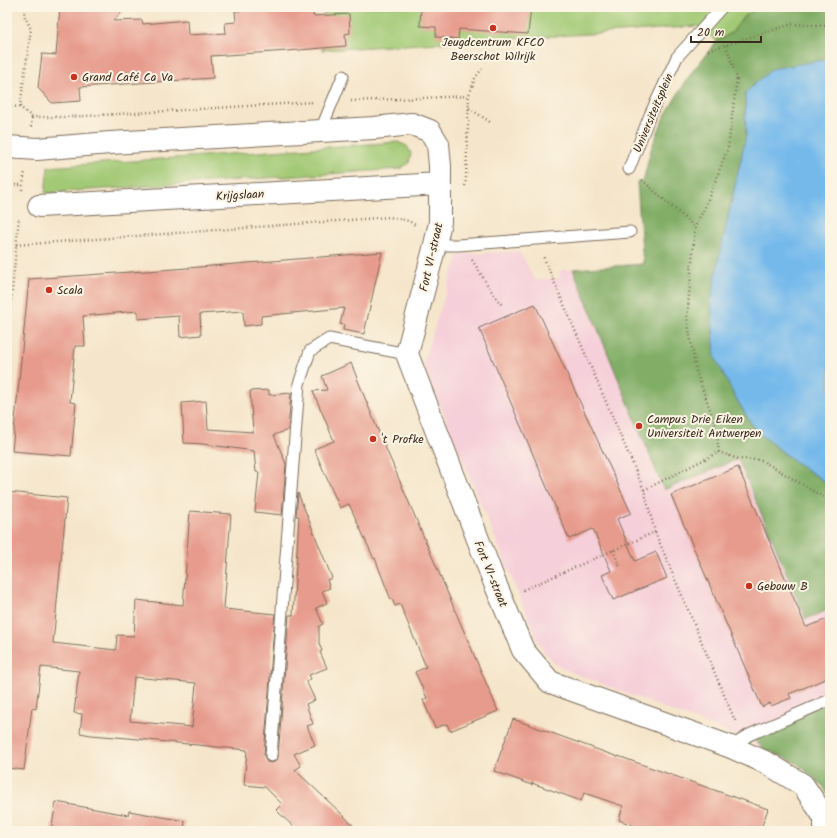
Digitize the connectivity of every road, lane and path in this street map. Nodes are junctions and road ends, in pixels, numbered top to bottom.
1 (25, 7) edge
2 (722, 7) edge
3 (830, 26) edge
4 (482, 69) dead end
5 (343, 76) dead end
6 (469, 96) junction
7 (332, 101) junction
8 (7, 106) edge
9 (20, 107) junction
10 (32, 117) junction
11 (490, 122) dead end
12 (320, 132) junction
13 (7, 147) edge
14 (28, 149) junction
15 (629, 169) joint
16 (440, 184) junction
17 (7, 185) edge
18 (22, 185) junction
19 (22, 192) dead end
20 (39, 206) dead end
21 (19, 215) dead end
22 (696, 227) junction
23 (630, 232) dead end
24 (436, 239) junction
25 (535, 239) junction
26 (16, 245) junction
27 (476, 266) dead end
28 (502, 305) dead end
29 (7, 344) edge
30 (406, 354) junction
31 (718, 452) junction
32 (644, 490) junction
33 (830, 501) edge
34 (655, 532) junction
35 (613, 550) junction
36 (620, 567) dead end
37 (501, 600) junction
38 (830, 700) edge
39 (731, 747) junction
40 (271, 756) dead end
41 (825, 831) edge

1 - 9 path
2 - 15 lane, Universiteitsplein
3 - 22 path
4 - 6 path
5 - 7 lane
6 - 7 path
6 - 11 path
7 - 10 path
7 - 12 lane
8 - 9 path
9 - 10 path
10 - 14 path
12 - 14 street
12 - 16 street, Fort VI-straat
13 - 14 street
14 - 18 path
15 - 22 path
16 - 20 street, Krijgslaan
16 - 24 street, Fort VI-straat
17 - 18 path
18 - 19 path
21 - 26 path
22 - 31 path
23 - 25 lane
24 - 25 lane
24 - 26 path
24 - 30 street, Fort VI-straat
25 - 32 path
26 - 29 path
27 - 28 path
30 - 37 street, Fort VI-straat
30 - 40 lane
31 - 32 path
31 - 33 path
32 - 34 path
34 - 35 path
34 - 39 path
35 - 36 path
35 - 37 path
37 - 39 street, Fort VI-straat
38 - 39 lane
39 - 41 street, Fort VI-straat

